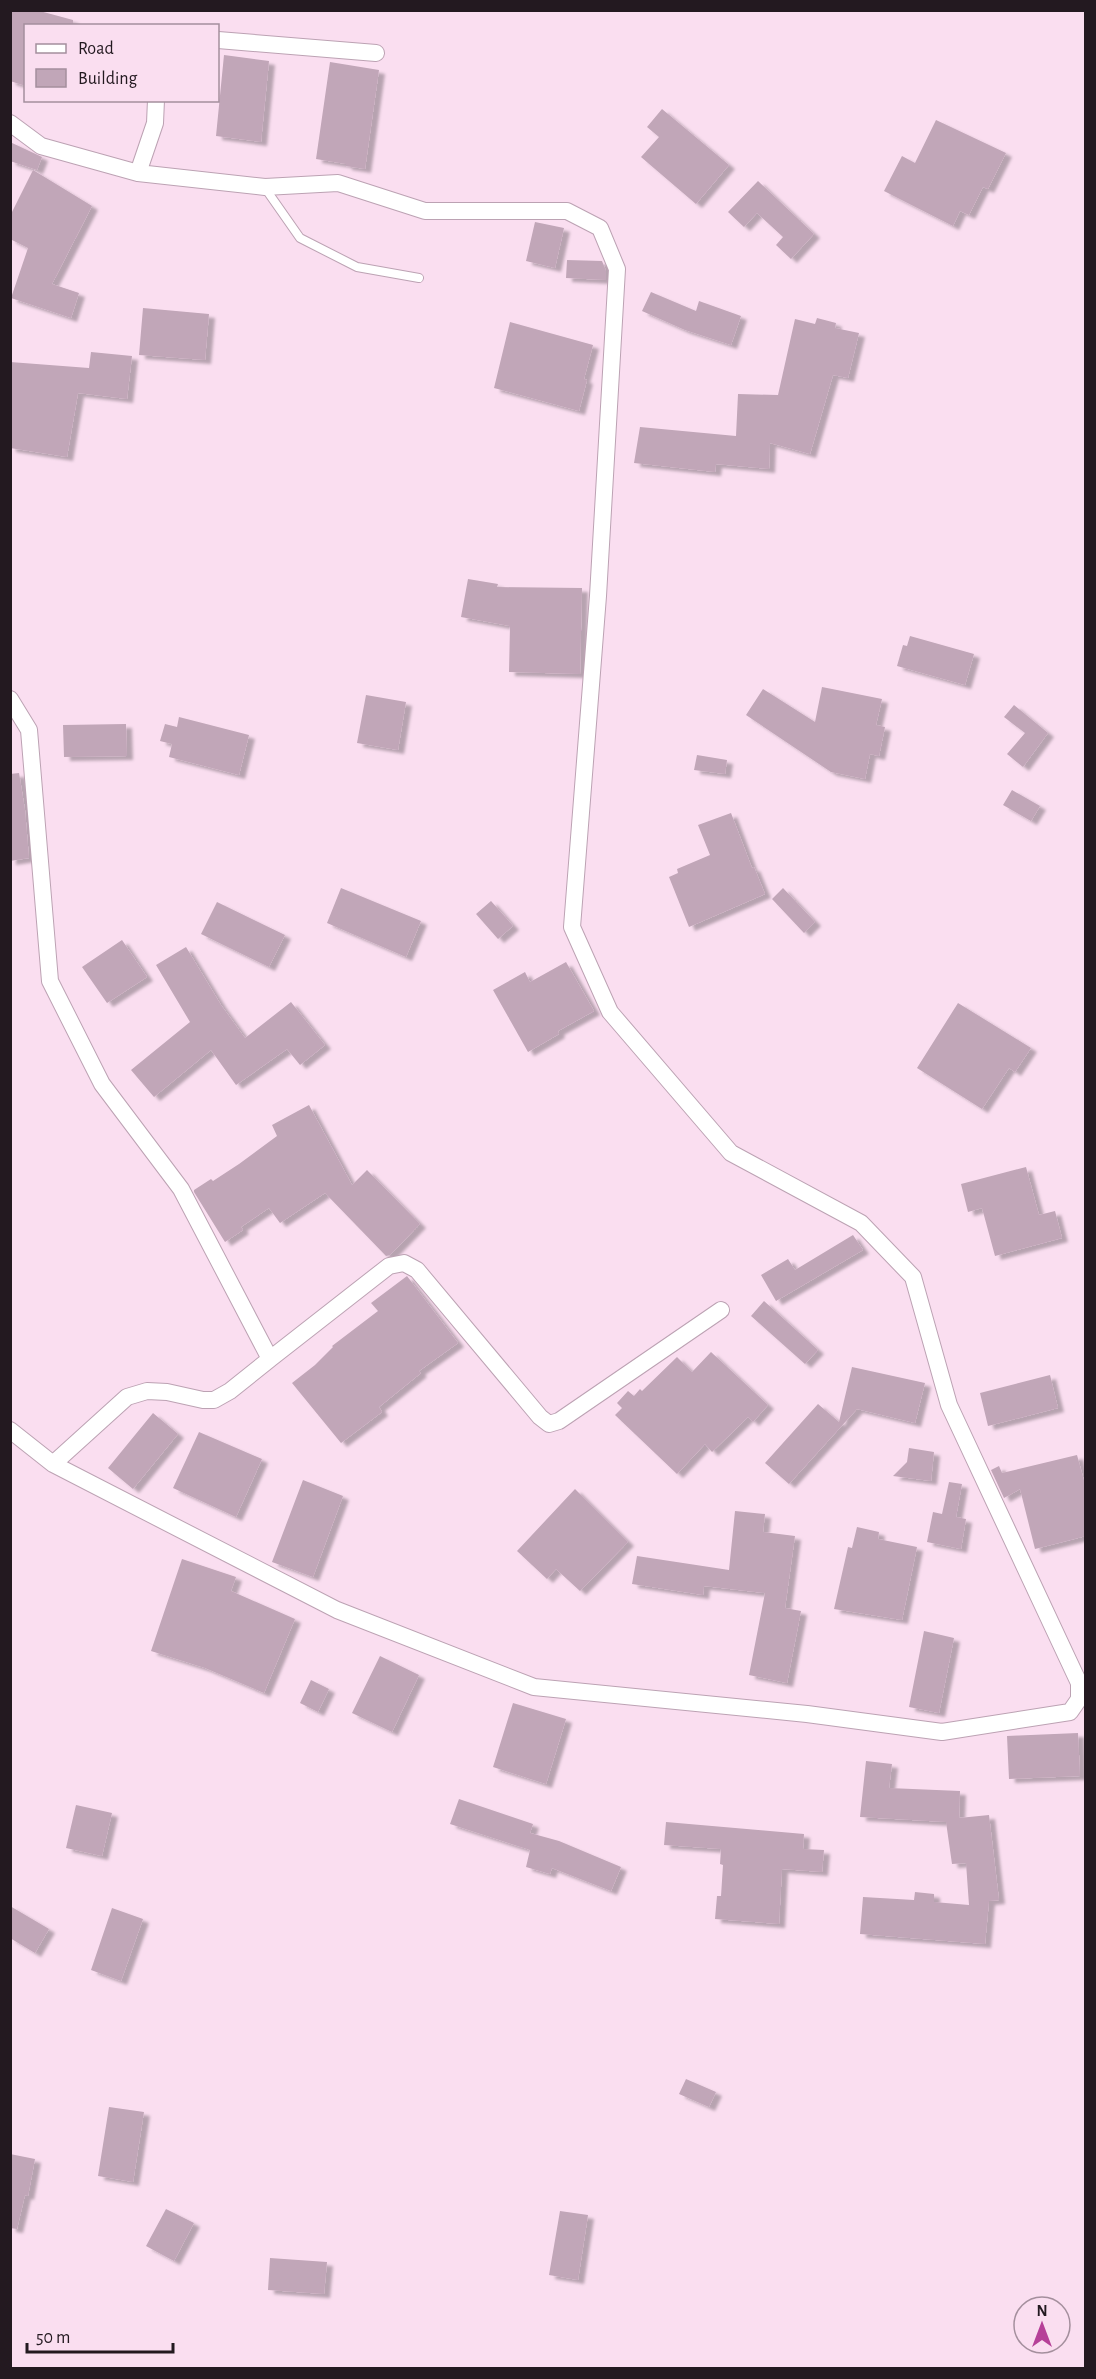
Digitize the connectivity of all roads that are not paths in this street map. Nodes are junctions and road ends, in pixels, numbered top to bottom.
1 (219, 40) edge
2 (376, 53) dead end
3 (156, 102) edge
4 (10, 123) edge
5 (138, 173) junction
6 (265, 187) junction
7 (419, 278) dead end
8 (10, 699) edge
9 (721, 1310) dead end
10 (270, 1359) junction
11 (10, 1430) edge
12 (53, 1464) junction

1 - 2 street
3 - 5 street
4 - 5 street
5 - 6 street
6 - 7 lane
6 - 12 street
8 - 10 street
9 - 10 street
10 - 12 street
11 - 12 street

